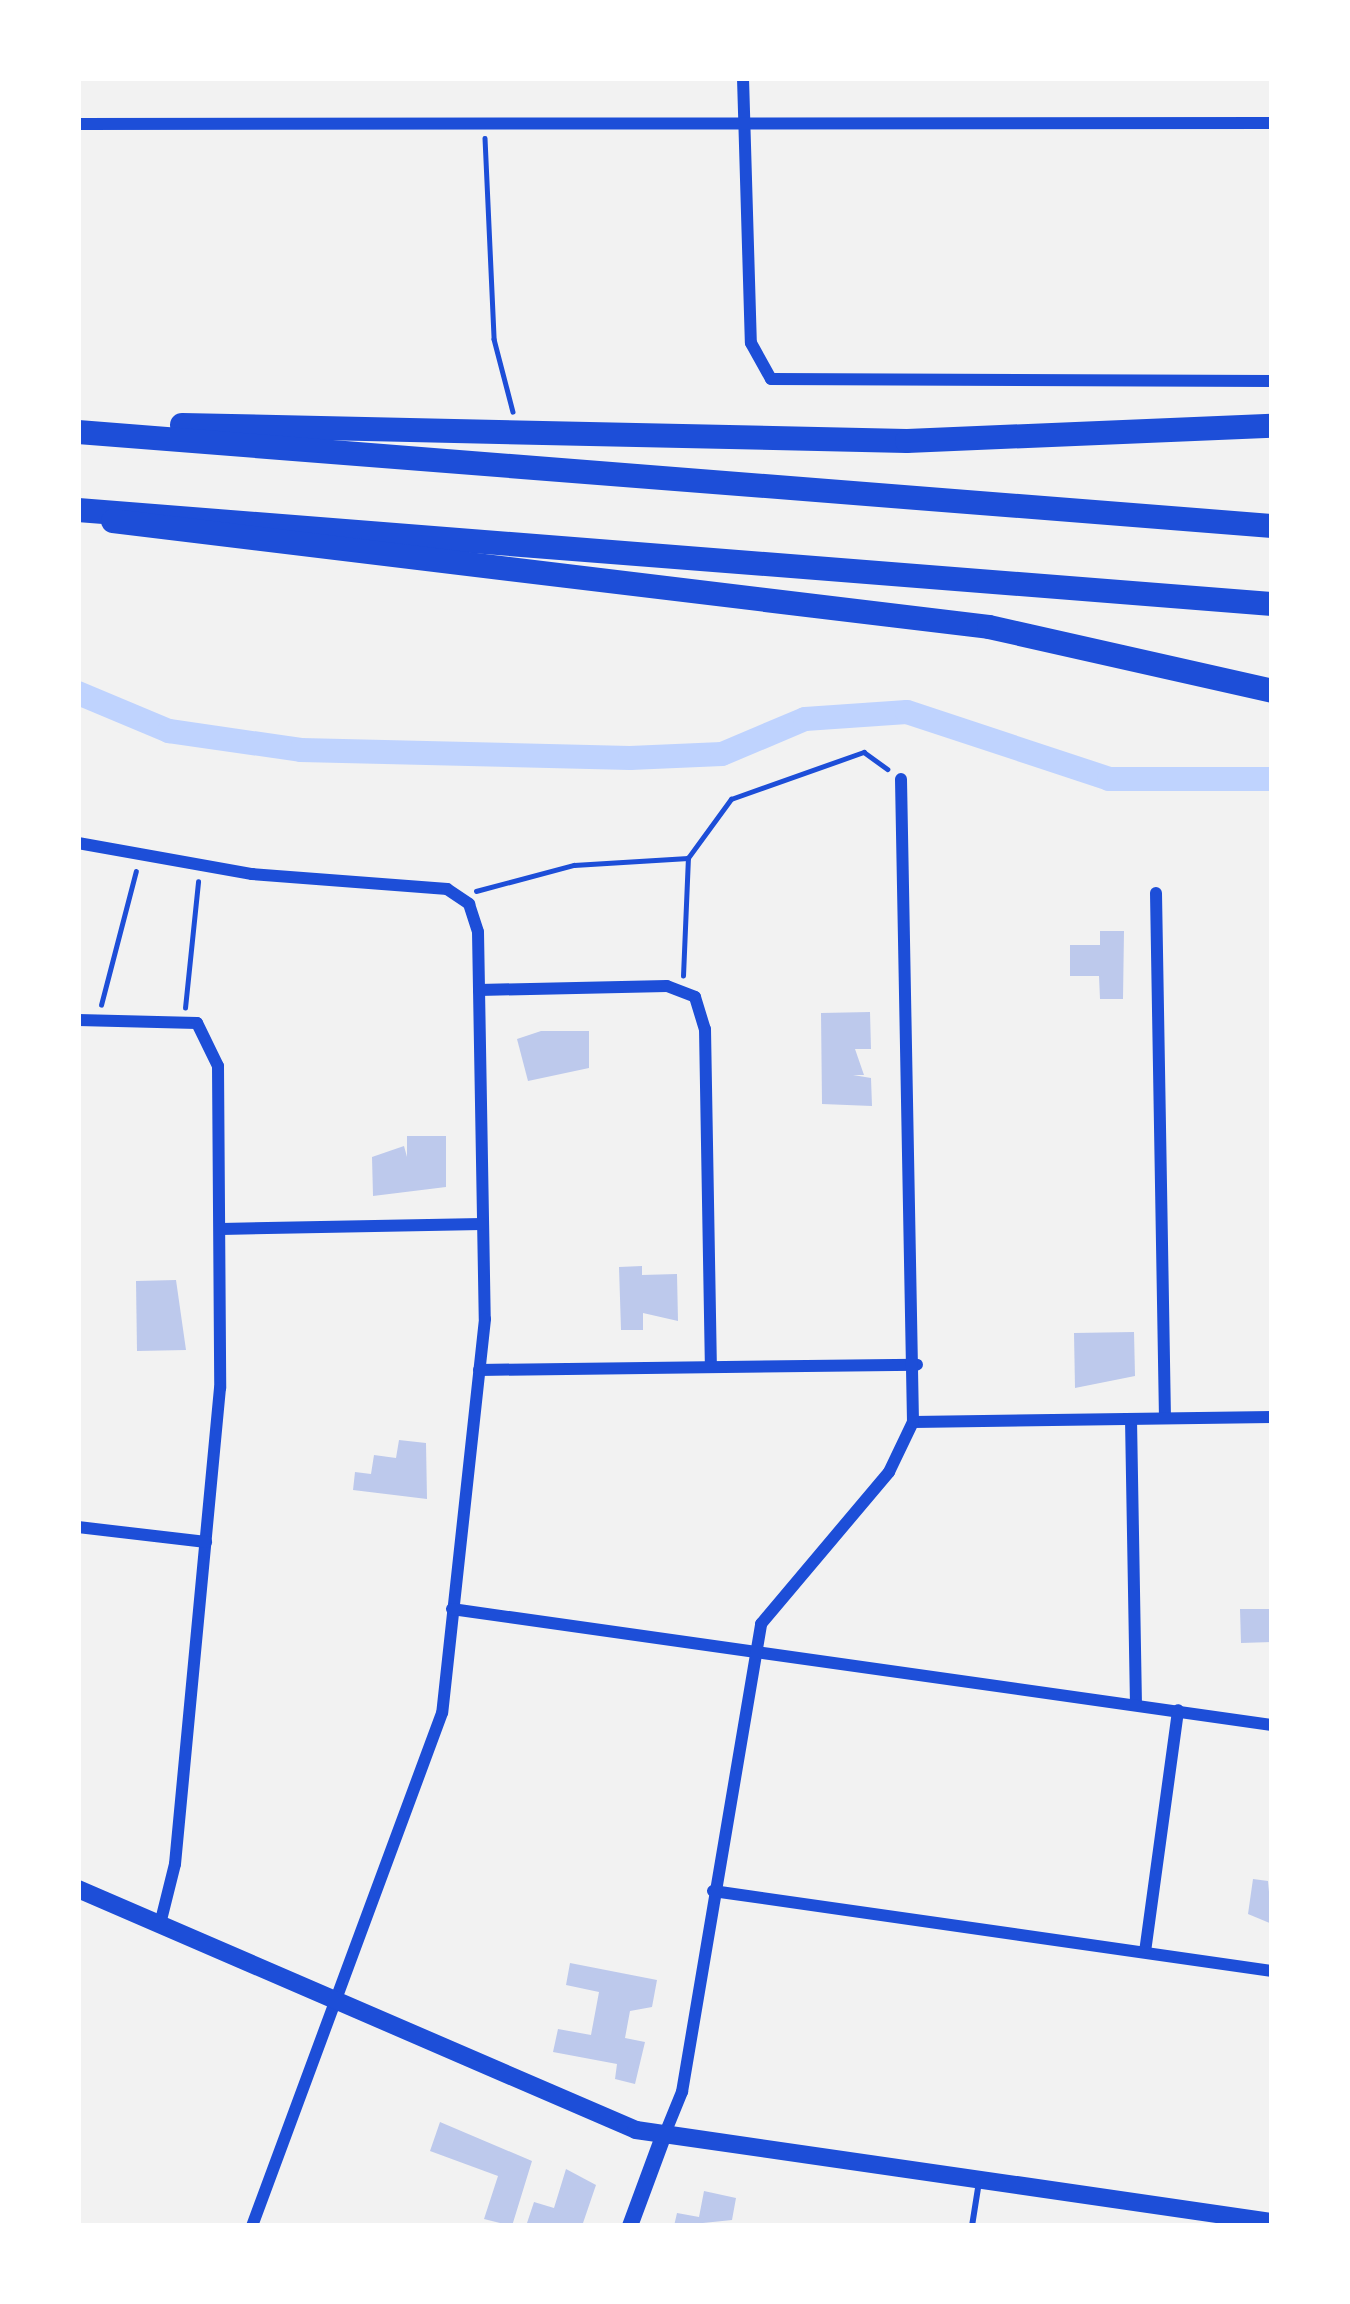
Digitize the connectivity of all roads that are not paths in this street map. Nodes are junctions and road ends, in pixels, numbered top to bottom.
1 (743, 78) edge
2 (1272, 123) edge
3 (78, 124) edge
4 (748, 128) junction
5 (1272, 380) edge
6 (1272, 426) edge
7 (78, 427) edge
8 (88, 511) edge
9 (1272, 526) edge
10 (1272, 604) edge
11 (1272, 691) edge
12 (901, 779) road end
13 (78, 843) edge
14 (1156, 893) dead end
15 (479, 990) junction
16 (78, 1020) edge
17 (482, 1224) junction
18 (221, 1229) junction
19 (917, 1365) junction
20 (711, 1366) junction
21 (479, 1370) junction
22 (1272, 1417) edge
23 (1166, 1418) junction
24 (1131, 1419) junction
25 (913, 1422) junction
26 (78, 1527) edge
27 (206, 1542) junction
28 (452, 1610) junction
29 (754, 1650) junction
30 (1136, 1703) junction
31 (1178, 1710) junction
32 (1272, 1725) edge
33 (78, 1889) edge
34 (713, 1891) junction
35 (160, 1924) junction
36 (1145, 1952) junction
37 (1272, 1971) edge
38 (330, 1997) junction
39 (663, 2137) junction
40 (979, 2181) junction
41 (1167, 2217) edge
42 (1272, 2222) edge
43 (253, 2226) edge
44 (630, 2226) edge
45 (973, 2226) edge

1 - 4 street
2 - 4 street
3 - 4 street
4 - 5 street
6 - 7 highway
7 - 9 highway
8 - 10 highway
8 - 11 highway
12 - 19 street
13 - 15 street
14 - 23 street
15 - 17 street
15 - 20 street
16 - 18 street
17 - 18 street
17 - 21 street
18 - 27 street
19 - 20 street
19 - 25 street
20 - 21 street
21 - 28 street
22 - 23 street
23 - 24 street
24 - 25 street
24 - 30 street
25 - 29 street
26 - 27 street
27 - 35 street
28 - 29 street
28 - 38 street
29 - 30 street
29 - 34 street
30 - 31 street
31 - 32 street
31 - 36 street
33 - 35 main road
34 - 36 street
34 - 39 street
35 - 38 main road
36 - 37 street
38 - 39 main road
38 - 43 street
39 - 40 main road
39 - 44 street
40 - 41 main road
40 - 45 lane
41 - 42 main road

